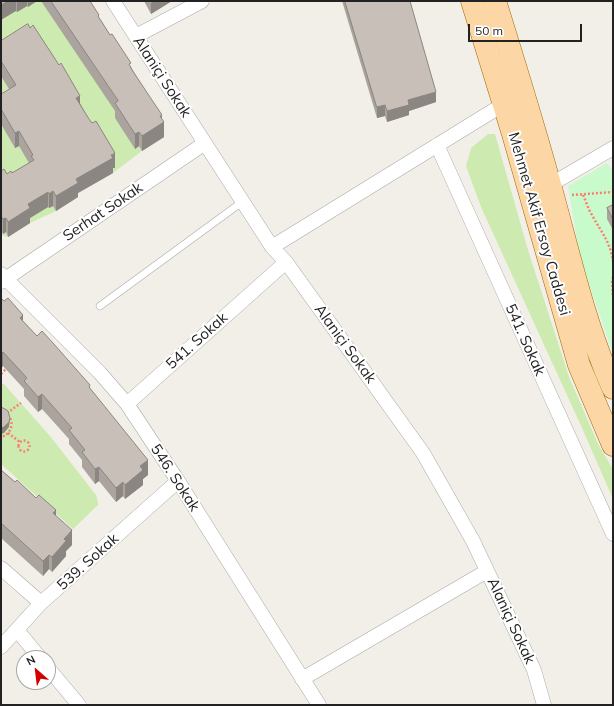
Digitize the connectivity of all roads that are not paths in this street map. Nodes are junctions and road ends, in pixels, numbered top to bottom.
1 (113, 1) edge
2 (202, 1) edge
3 (472, 1) edge
4 (495, 1) edge
5 (136, 36) junction
6 (504, 104) junction
7 (205, 143) junction
8 (437, 145) junction
9 (613, 148) edge
10 (550, 185) junction
11 (242, 202) junction
12 (272, 247) junction
13 (286, 262) junction
14 (2, 278) edge
15 (100, 306) dead end
16 (613, 388) edge
17 (127, 404) junction
18 (613, 445) edge
19 (178, 481) junction
20 (613, 534) edge
21 (1, 568) edge
22 (487, 571) junction
23 (41, 603) junction
24 (16, 630) junction
25 (1, 647) edge
26 (33, 650) edge
27 (56, 678) edge
28 (302, 679) junction
29 (79, 705) edge
30 (319, 705) edge
31 (544, 705) edge

1 - 5 street, Alaniçi Sokak
2 - 5 street
3 - 6 main road, Mehmet Akif Ersoy Caddesi
4 - 10 main road, Mehmet Akif Ersoy Caddesi
5 - 7 street, Alaniçi Sokak
6 - 8 street
6 - 18 main road, Mehmet Akif Ersoy Caddesi
7 - 11 street, Alaniçi Sokak
7 - 14 street, Serhat Sokak
8 - 12 street
8 - 20 street, 541. Sokak
9 - 10 street
10 - 16 main road, Mehmet Akif Ersoy Caddesi
11 - 12 street, Alaniçi Sokak
11 - 15 lane
12 - 13 street, Alaniçi Sokak
13 - 17 street, 541. Sokak
13 - 22 street, Alaniçi Sokak
14 - 17 street, 546. Sokak
17 - 19 street, 546. Sokak
19 - 23 street, 539. Sokak
19 - 28 street, 546. Sokak
21 - 23 street
22 - 28 street
22 - 31 street, Alaniçi Sokak
23 - 24 street, 539. Sokak
24 - 25 street, 539. Sokak
24 - 26 street
27 - 29 street
28 - 30 street, 546. Sokak

